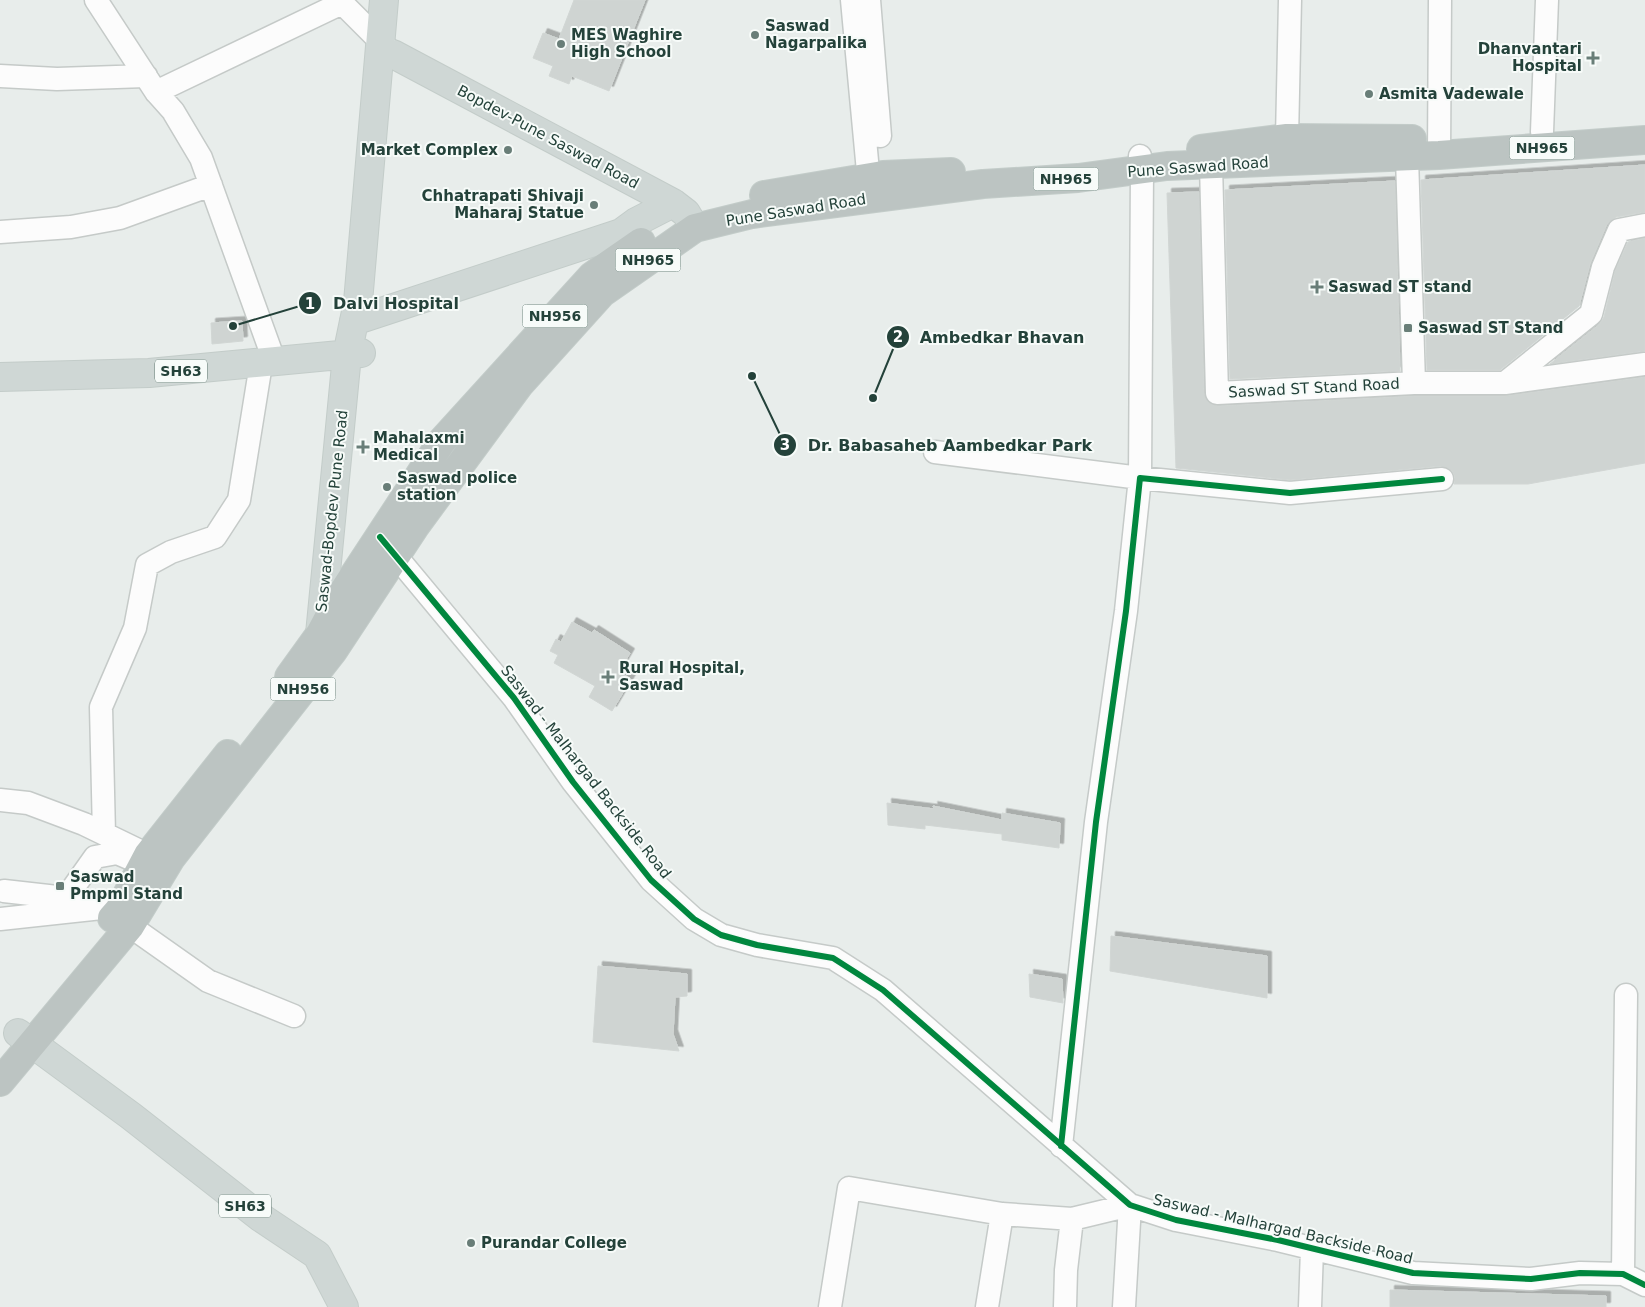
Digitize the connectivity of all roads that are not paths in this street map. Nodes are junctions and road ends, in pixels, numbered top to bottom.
1 (96, 0) edge
2 (384, 0) edge
3 (399, 0) edge
4 (852, 0) edge
5 (869, 0) edge
6 (1290, 0) edge
7 (1440, 0) edge
8 (1547, 0) edge
9 (341, 2) edge
10 (387, 48) junction
11 (0, 76) edge
12 (151, 84) junction
13 (1645, 125) edge
14 (1542, 132) junction
15 (1287, 138) junction
16 (1645, 140) edge
17 (1439, 147) junction
18 (1407, 157) junction
19 (1141, 163) junction
20 (1212, 165) junction
21 (211, 185) junction
22 (877, 187) junction
23 (684, 215) junction
24 (1645, 225) edge
25 (0, 232) edge
26 (602, 293) joint
27 (363, 309) junction
28 (354, 354) junction
29 (268, 363) junction
30 (1645, 364) edge
31 (0, 377) edge
32 (1414, 383) junction
33 (1505, 383) junction
34 (935, 452) dead end
35 (1140, 478) junction
36 (1442, 479) dead end
37 (388, 547) junction
38 (338, 598) junction
39 (324, 651) junction
40 (0, 800) edge
41 (104, 834) junction
42 (153, 862) junction
43 (4, 891) dead end
44 (66, 898) junction
45 (120, 914) junction
46 (0, 919) edge
47 (1626, 995) dead end
48 (294, 1016) dead end
49 (25, 1038) junction
50 (0, 1055) edge
51 (0, 1082) edge
52 (1061, 1146) junction
53 (1130, 1205) junction
54 (1002, 1214) junction
55 (1072, 1219) junction
56 (1312, 1249) junction
57 (1622, 1274) junction
58 (1645, 1286) edge
59 (344, 1307) edge
60 (830, 1307) edge
61 (987, 1307) edge
62 (1065, 1307) edge
63 (1124, 1307) edge
64 (1310, 1307) edge

1 - 12 street
2 - 10 main road
3 - 10 main road
4 - 22 street
5 - 22 street
6 - 15 street
7 - 17 street
8 - 14 street
9 - 10 street
9 - 12 street
10 - 23 main road, Bopdev-Pune Saswad Road
10 - 27 main road
11 - 12 street
12 - 21 street
13 - 14 highway, Pune Saswad Road
14 - 17 highway, Pune Saswad Road
15 - 17 highway
15 - 19 highway
16 - 17 highway, Pune Saswad Road / NH965
17 - 18 highway, Pune Saswad Road / NH965
18 - 20 highway, Pune Saswad Road / NH965
18 - 32 street, Saswad ST Stand Road
19 - 20 highway, Pune Saswad Road / NH965
19 - 22 highway, Pune Saswad Road
19 - 35 street
20 - 32 street, Saswad ST Stand Road
21 - 25 street
21 - 29 street
22 - 23 highway, Pune Saswad Road / NH965
23 - 26 highway, NH965
23 - 27 main road
23 - 37 highway, NH956
24 - 33 street
26 - 37 highway, NH956
27 - 28 main road
28 - 29 main road, SH63
28 - 38 main road, Saswad-Bopdev Pune Road
28 - 39 main road, Saswad-Bopdev Pune Road
29 - 31 main road, SH63
29 - 41 street
30 - 33 street
32 - 33 street
34 - 35 street
35 - 36 street
35 - 52 street
37 - 38 highway, NH956
37 - 39 highway, NH956
37 - 52 street, Saswad - Malhargad Backside Road
38 - 39 highway, NH956
39 - 42 highway, NH956
40 - 41 street
41 - 42 street
42 - 44 street
42 - 45 highway, NH956
43 - 44 street
44 - 45 street
45 - 46 street
45 - 48 street
45 - 49 highway, NH956
47 - 57 street
49 - 50 highway, NH956
49 - 51 highway, NH956
49 - 59 main road, SH63
52 - 53 street, Saswad - Malhargad Backside Road
53 - 55 street
53 - 56 street, Saswad - Malhargad Backside Road
53 - 63 street
54 - 55 street
54 - 60 street
54 - 61 street
55 - 62 street
56 - 57 street, Saswad - Malhargad Backside Road
56 - 64 street
57 - 58 street, Saswad - Malhargad Backside Road

